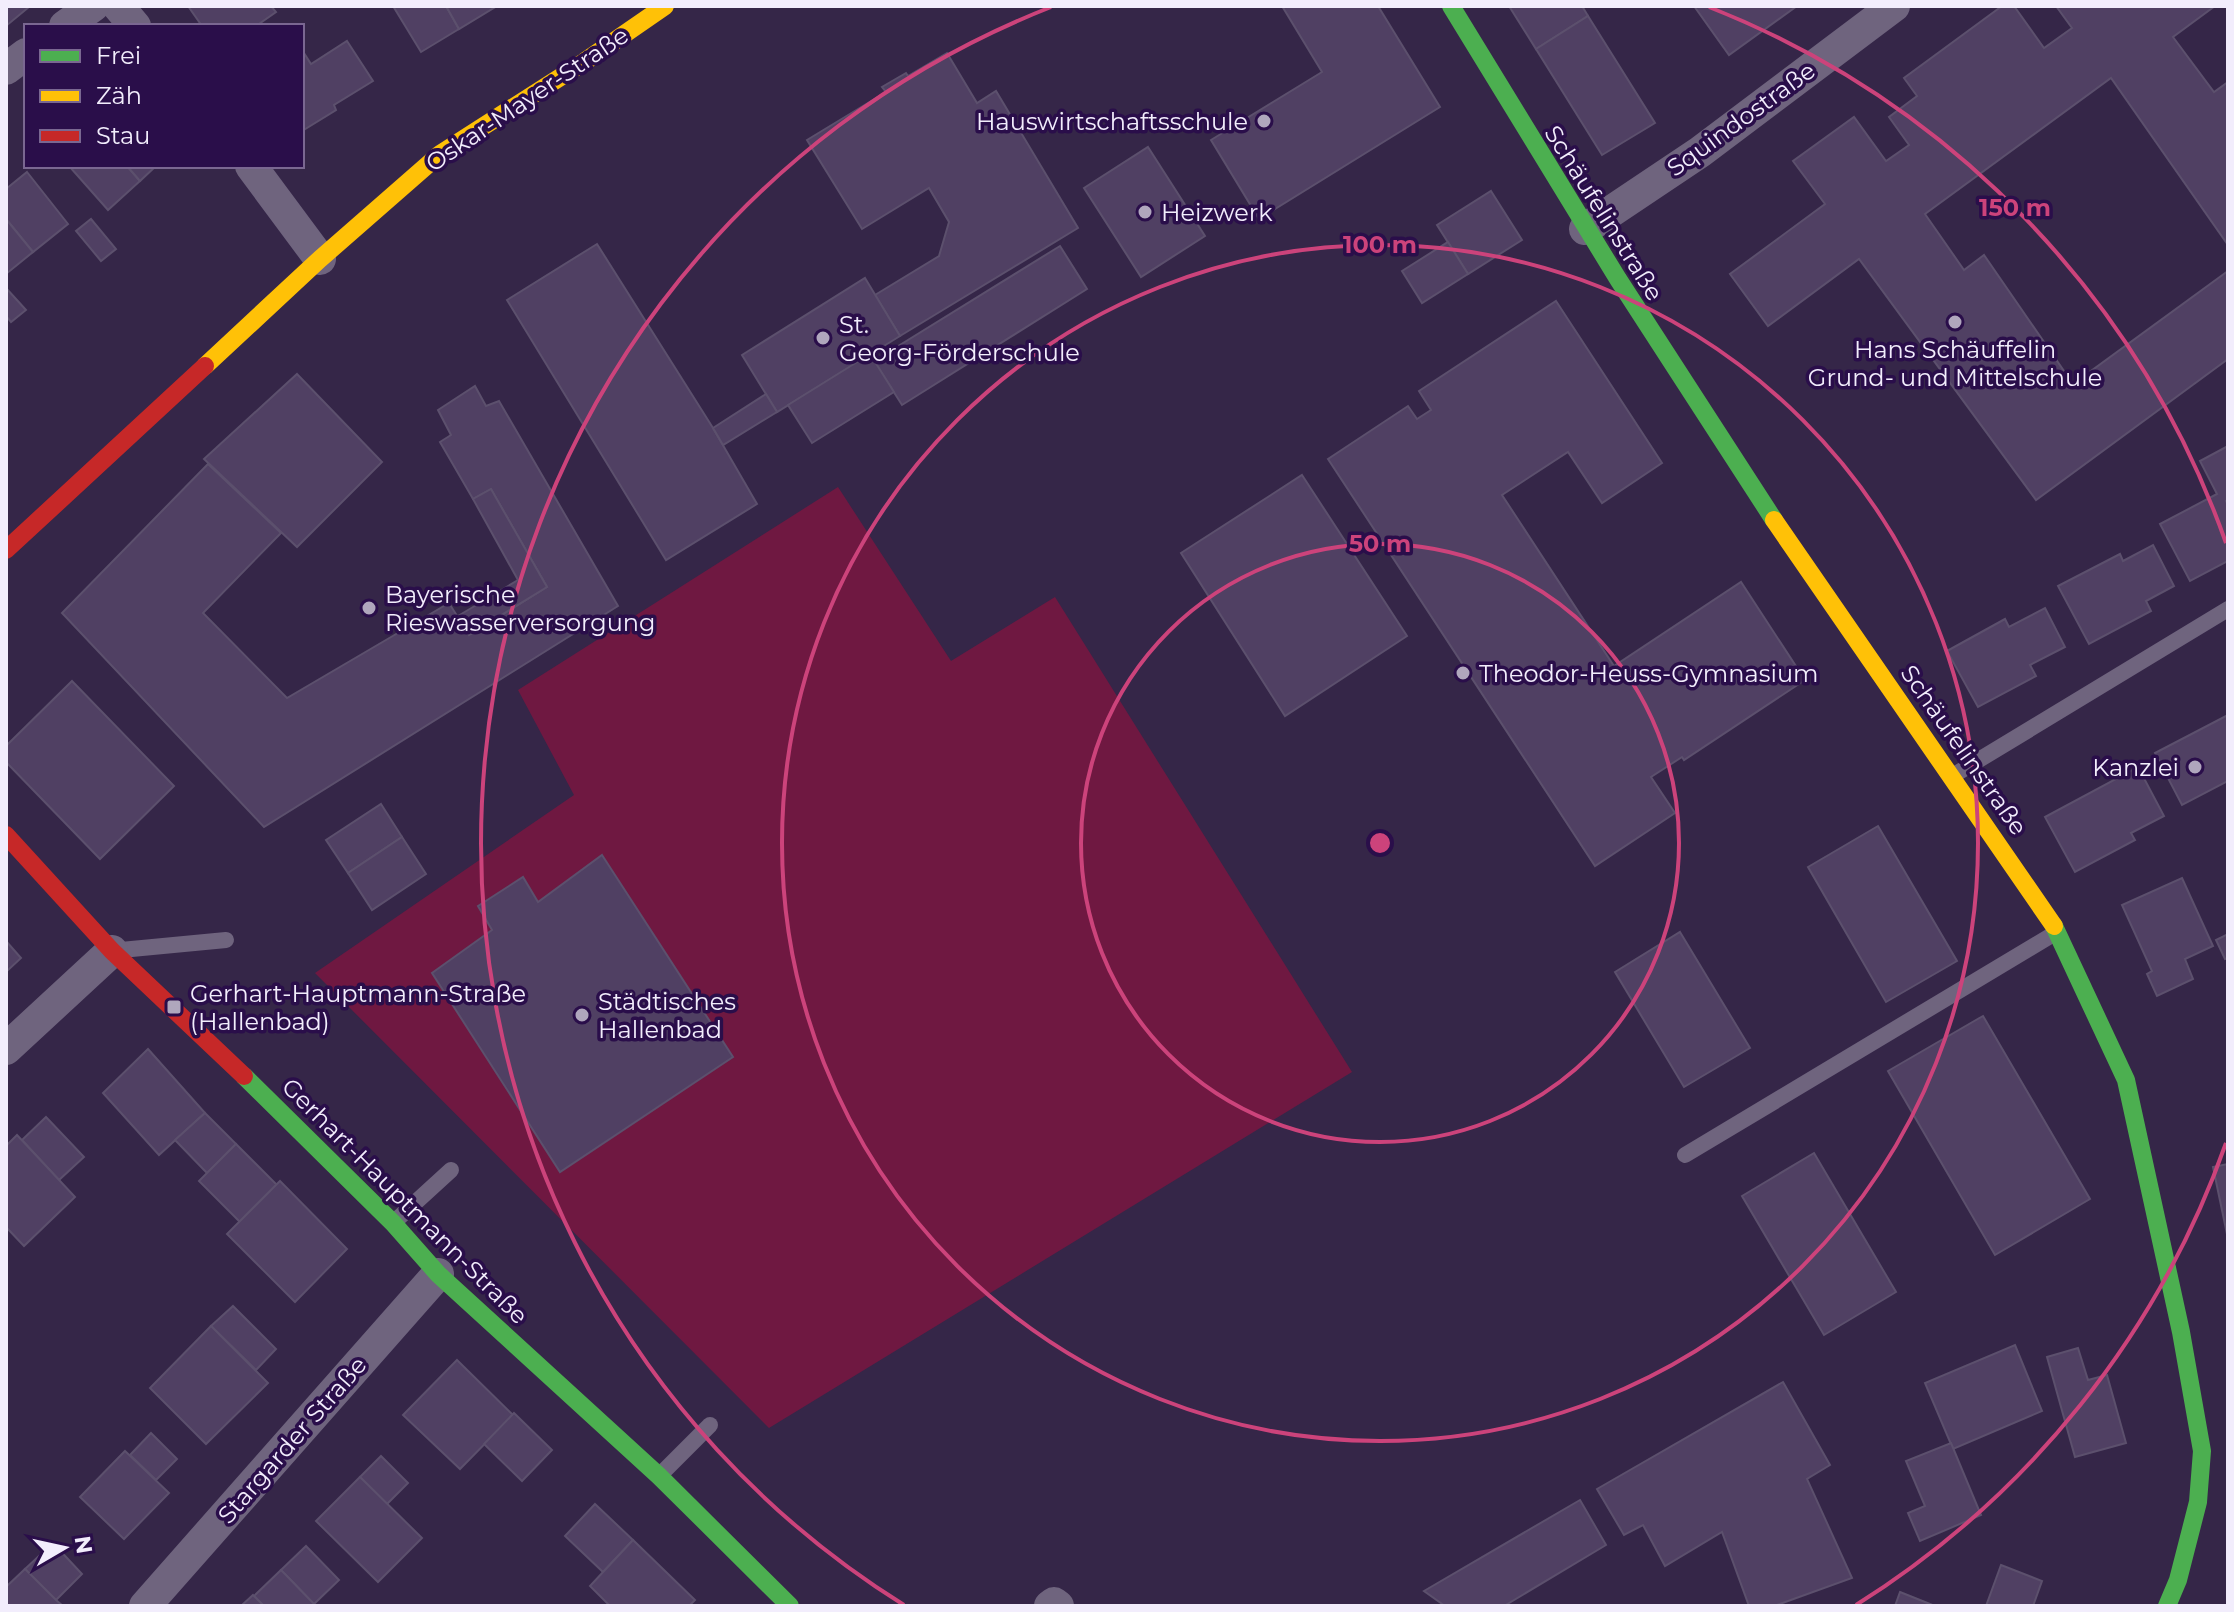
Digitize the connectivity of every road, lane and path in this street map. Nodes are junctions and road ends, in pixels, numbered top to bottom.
1 (93, 6) edge
2 (118, 6) edge
3 (665, 6) edge
4 (1451, 6) edge
5 (1894, 6) edge
6 (68, 24) edge
7 (133, 24) edge
8 (24, 56) edge
9 (6, 69) edge
10 (258, 174) edge
11 (1585, 229) junction
12 (320, 259) junction
13 (6, 550) edge
14 (2228, 609) edge
15 (1953, 776) junction
16 (6, 835) edge
17 (2058, 932) junction
18 (226, 940) dead end
19 (112, 951) junction
20 (6, 1049) edge
21 (1685, 1155) dead end
22 (451, 1170) dead end
23 (393, 1223) junction
24 (438, 1274) junction
25 (710, 1425) dead end
26 (659, 1476) junction
27 (778, 1602) edge
28 (145, 1606) edge
29 (1050, 1606) edge
30 (1058, 1606) edge
31 (2167, 1606) edge

1 - 6 street
2 - 7 street
3 - 12 street, Oskar-Mayer-Straße
4 - 11 street, Schäufelinstraße
5 - 11 street, Squindostraße
8 - 9 street
10 - 12 street
11 - 15 street, Schäufelinstraße
12 - 13 street, Oskar-Mayer-Straße
14 - 15 lane
15 - 17 street, Schäufelinstraße
16 - 19 street, Gerhart-Hauptmann-Straße
17 - 21 lane
17 - 31 street, Schäufelinstraße
18 - 19 lane
19 - 20 street
19 - 23 street, Gerhart-Hauptmann-Straße
22 - 23 lane
23 - 24 street, Gerhart-Hauptmann-Straße
24 - 26 street, Gerhart-Hauptmann-Straße
24 - 28 street, Stargarder Straße
25 - 26 lane
26 - 27 street, Gerhart-Hauptmann-Straße
29 - 30 street

